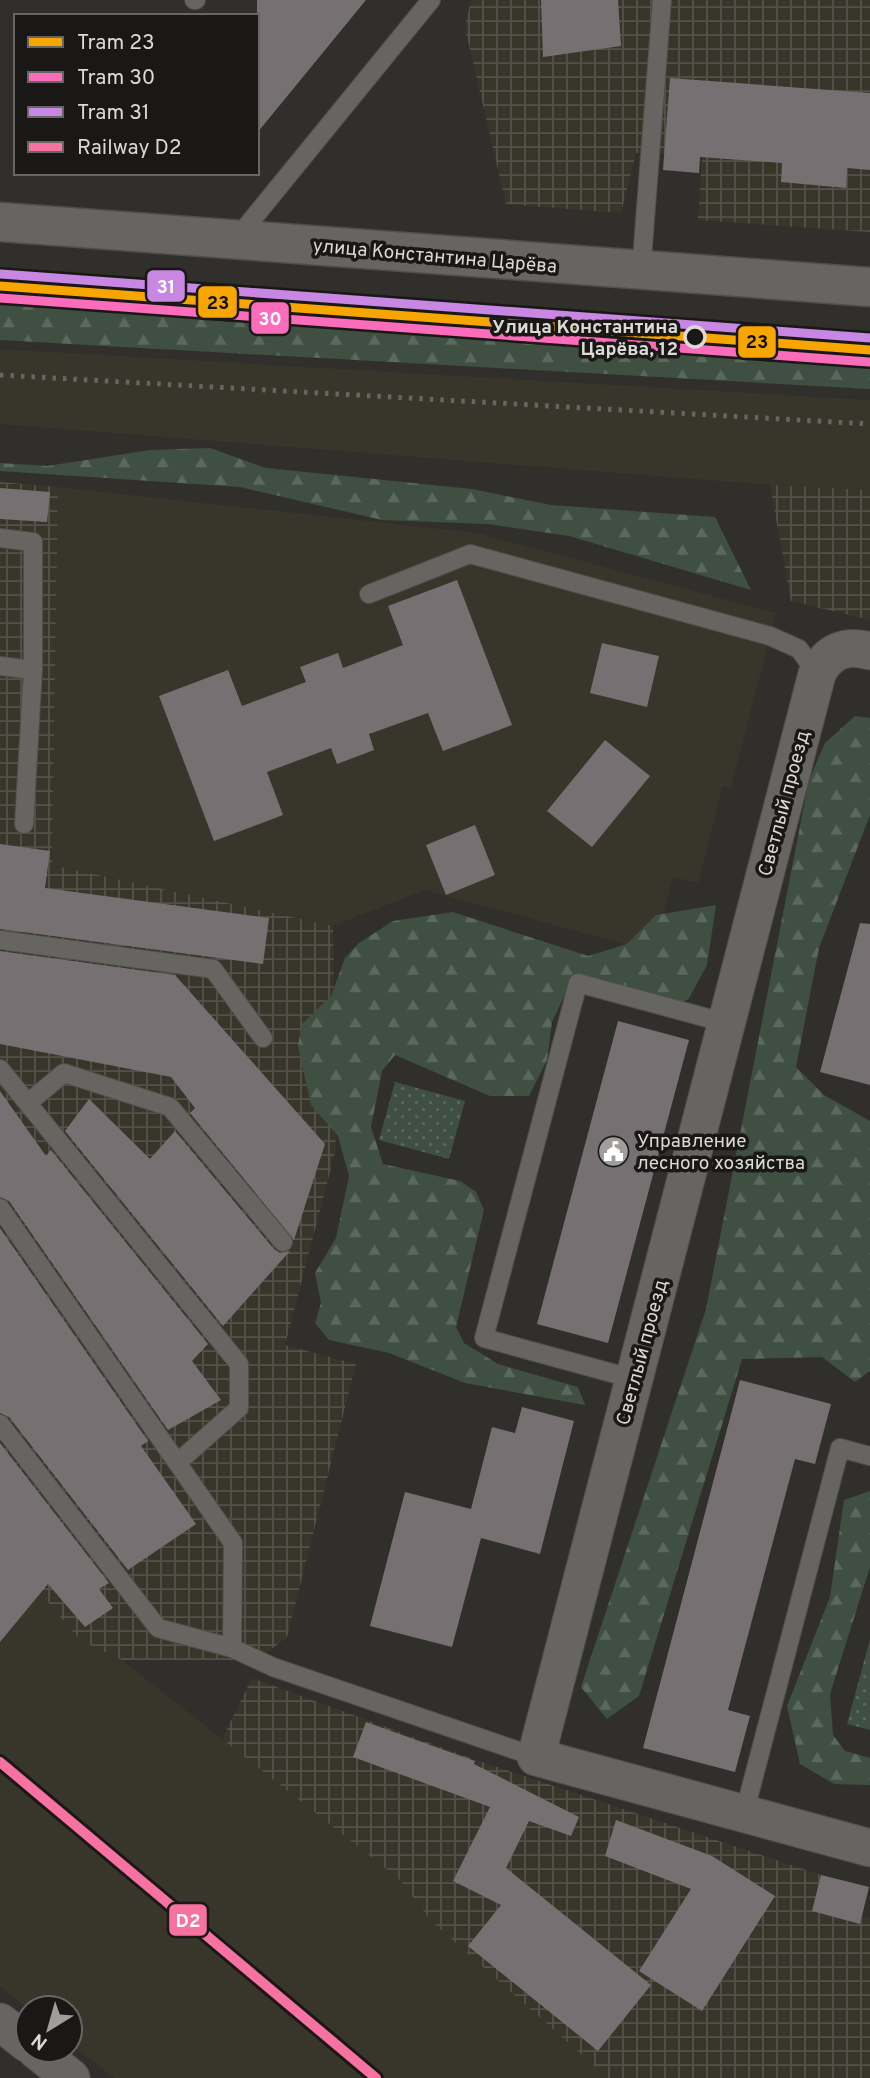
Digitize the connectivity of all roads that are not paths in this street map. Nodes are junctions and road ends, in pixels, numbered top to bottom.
1 (431, 0) edge
2 (662, 0) edge
3 (0, 222) edge
4 (237, 238) junction
5 (641, 272) junction
6 (870, 287) edge
7 (0, 538) edge
8 (369, 594) dead end
9 (870, 651) edge
10 (0, 666) edge
11 (33, 670) junction
12 (817, 674) junction
13 (24, 824) dead end
14 (0, 940) edge
15 (726, 1023) junction
16 (263, 1038) dead end
17 (0, 1069) edge
18 (29, 1102) junction
19 (0, 1208) edge
20 (283, 1242) dead end
21 (634, 1379) junction
22 (0, 1424) edge
23 (870, 1456) edge
24 (177, 1463) junction
25 (232, 1648) junction
26 (536, 1757) junction
27 (744, 1814) junction
28 (870, 1848) edge
29 (0, 2021) edge
30 (14, 2032) edge
31 (54, 2064) edge
32 (71, 2078) edge

1 - 4 lane
2 - 5 lane
3 - 4 street, улица Константина Царёва
4 - 5 street, улица Константина Царёва
5 - 6 street, улица Константина Царёва
7 - 11 lane
8 - 12 lane
9 - 12 street, Светлый проезд
10 - 11 lane
11 - 13 lane
12 - 15 street, Светлый проезд
14 - 16 lane
15 - 21 street, Светлый проезд
15 - 21 lane
17 - 18 lane
18 - 20 lane
18 - 24 lane
19 - 24 lane
21 - 26 street, Светлый проезд
22 - 25 lane
23 - 27 lane
24 - 25 lane
25 - 26 lane
26 - 27 street
27 - 28 street
29 - 30 street
31 - 32 street

